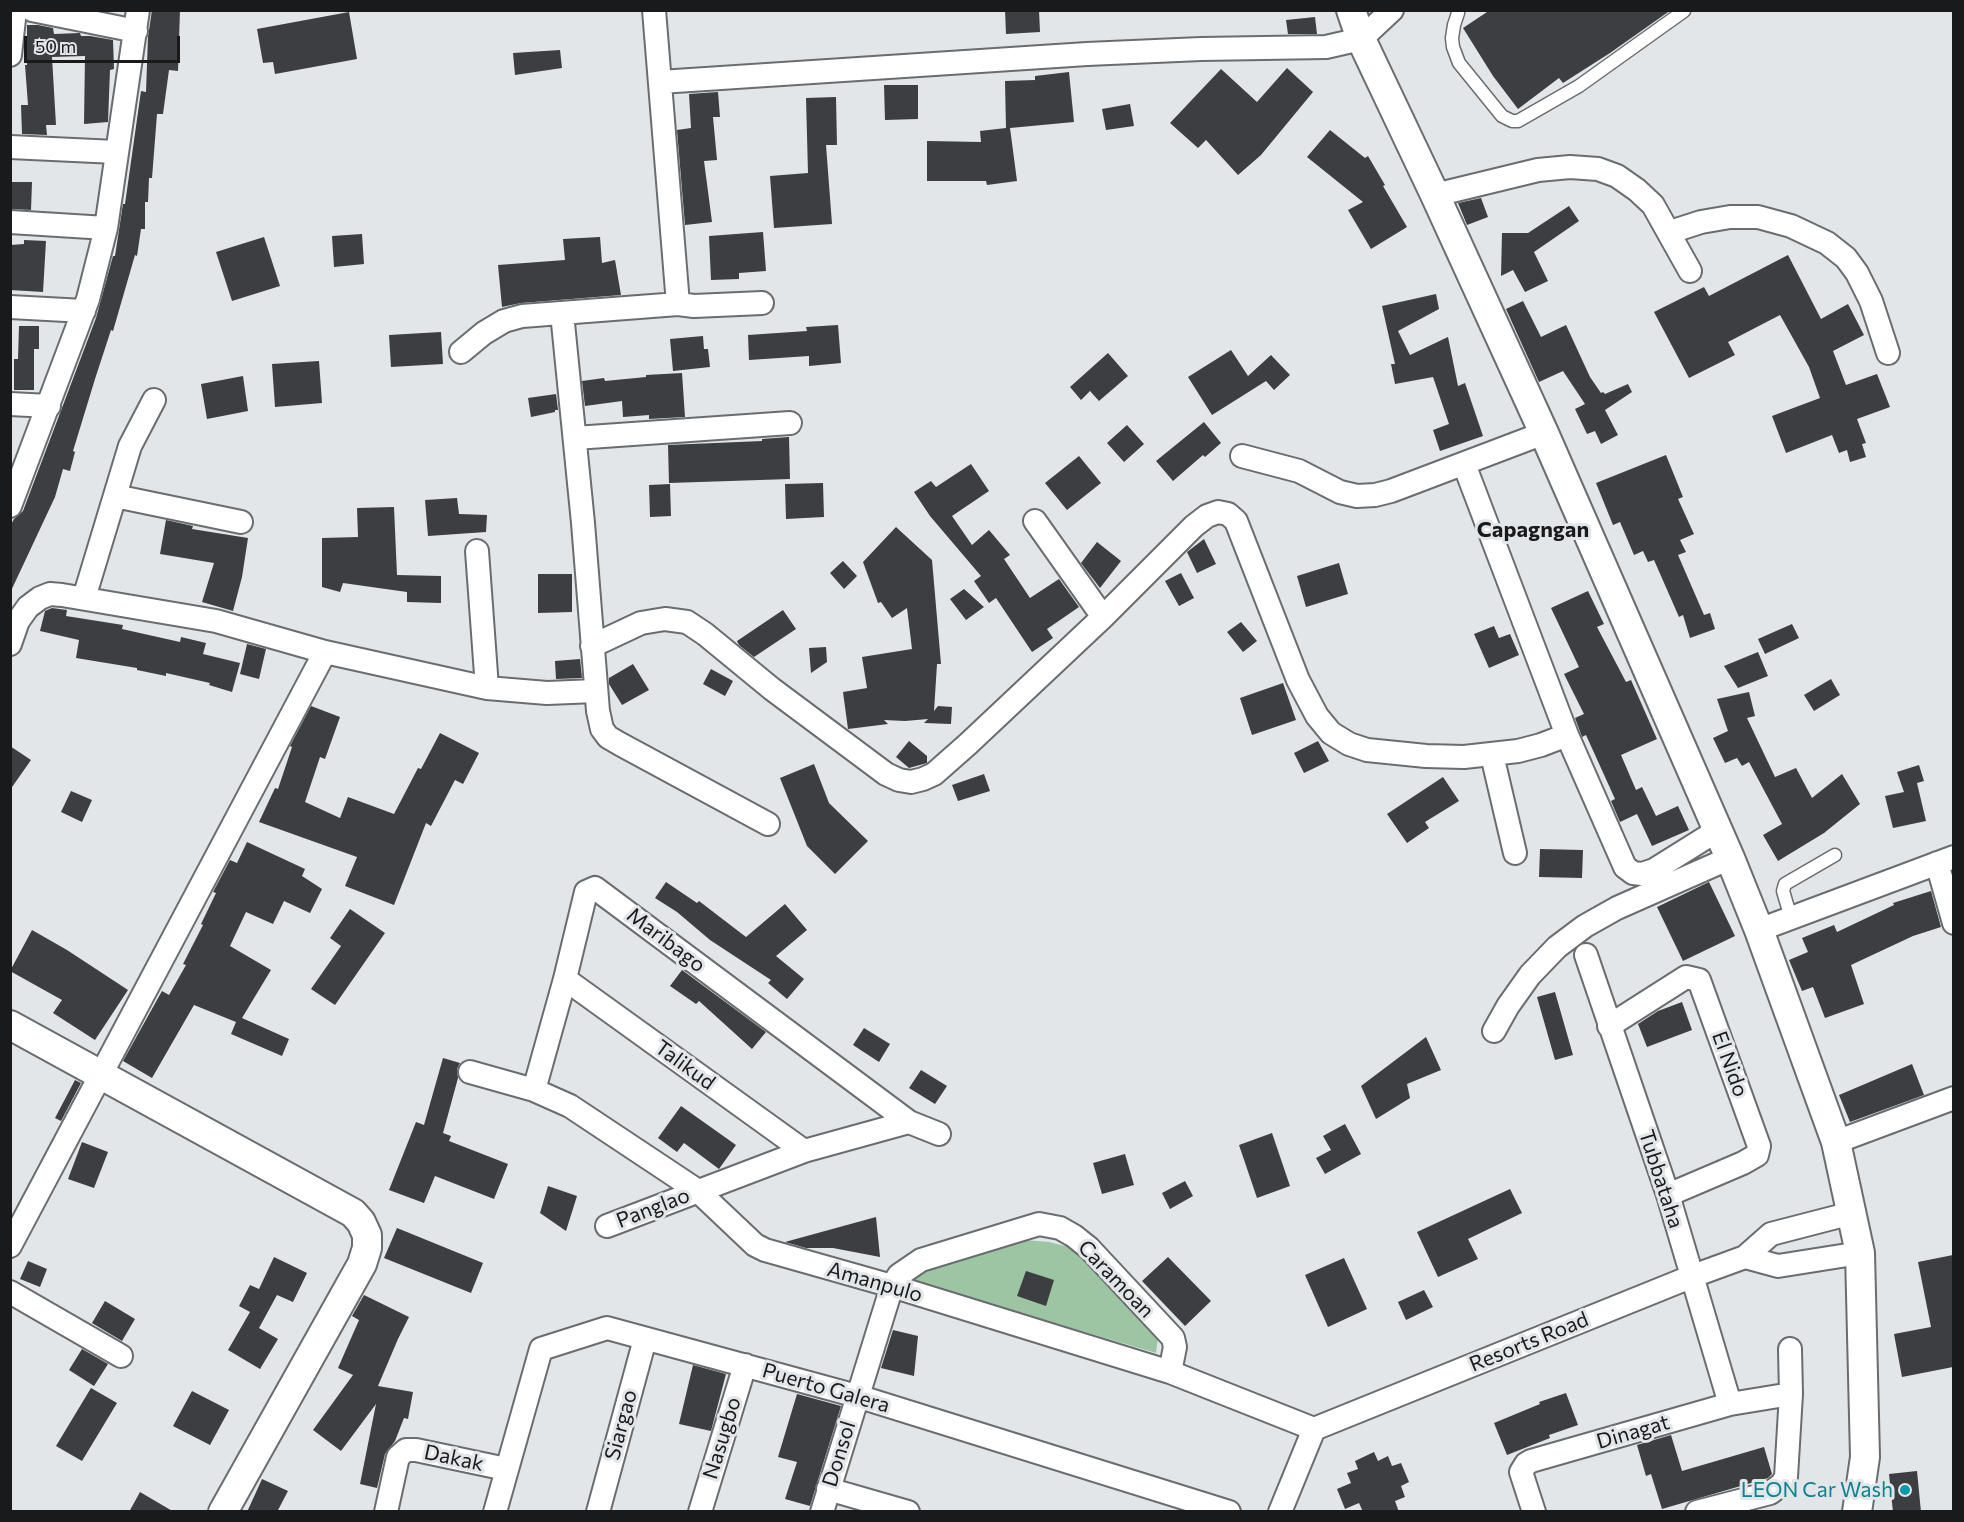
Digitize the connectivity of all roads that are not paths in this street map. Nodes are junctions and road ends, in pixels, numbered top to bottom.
1 (15, 10) edge
2 (32, 10) edge
3 (654, 10) edge
4 (1351, 10) edge
5 (1392, 10) edge
6 (1684, 11) edge
7 (1458, 13) dead end
8 (137, 21) edge
9 (1361, 39) junction
10 (10, 55) edge
11 (660, 82) junction
12 (10, 147) edge
13 (116, 152) junction
14 (1436, 195) junction
15 (10, 222) edge
16 (106, 228) junction
17 (1670, 232) junction
18 (1690, 271) dead end
19 (762, 303) dead end
20 (678, 304) junction
21 (10, 308) edge
22 (84, 311) junction
23 (562, 313) junction
24 (461, 352) dead end
25 (1888, 353) dead end
26 (154, 400) dead end
27 (10, 404) edge
28 (49, 406) junction
29 (790, 423) dead end
30 (1544, 433) junction
31 (575, 438) junction
32 (1242, 456) dead end
33 (1464, 464) junction
34 (115, 496) junction
35 (12, 501) edge
36 (1035, 521) dead end
37 (241, 522) dead end
38 (477, 551) dead end
39 (84, 598) junction
40 (1103, 617) junction
41 (14, 620) edge
42 (10, 644) edge
43 (592, 646) junction
44 (325, 652) junction
45 (488, 688) junction
46 (596, 691) junction
47 (1567, 735) junction
48 (1492, 755) junction
49 (768, 824) dead end
50 (1718, 830) junction
51 (1515, 853) dead end
52 (1834, 855) dead end
53 (1730, 858) junction
54 (1945, 860) edge
55 (1791, 918) junction
56 (1953, 923) edge
57 (1759, 930) junction
58 (1586, 955) dead end
59 (566, 979) junction
60 (10, 1025) edge
61 (1609, 1026) junction
62 (1494, 1031) dead end
63 (470, 1072) dead end
64 (101, 1073) junction
65 (534, 1090) junction
66 (1953, 1098) edge
67 (909, 1122) junction
68 (939, 1134) dead end
69 (1836, 1142) junction
70 (804, 1151) junction
71 (698, 1191) junction
72 (1668, 1195) junction
73 (1852, 1214) junction
74 (607, 1226) dead end
75 (10, 1246) edge
76 (1860, 1253) junction
77 (1745, 1257) junction
78 (1693, 1276) junction
79 (892, 1286) junction
80 (10, 1292) edge
81 (645, 1339) junction
82 (1790, 1349) dead end
83 (121, 1356) dead end
84 (745, 1365) junction
85 (1170, 1372) junction
86 (1791, 1394) junction
87 (857, 1396) junction
88 (1730, 1404) junction
89 (1314, 1429) junction
90 (506, 1469) junction
91 (828, 1489) junction
92 (223, 1512) edge
93 (386, 1512) edge
94 (495, 1512) edge
95 (598, 1512) edge
96 (700, 1512) edge
97 (822, 1512) edge
98 (908, 1512) edge
99 (1229, 1512) edge
100 (1280, 1512) edge
101 (1534, 1512) edge
102 (1697, 1512) edge
103 (1857, 1512) edge

1 - 10 street
2 - 8 street
3 - 11 street
4 - 9 street
5 - 9 street
6 - 7 lane
8 - 13 street
9 - 11 street
9 - 14 street
11 - 20 street
12 - 13 street
13 - 16 street
14 - 17 street
14 - 30 street
15 - 16 street
16 - 22 street
17 - 18 street
17 - 25 street
19 - 20 street
20 - 23 street
21 - 22 street
22 - 28 street
23 - 24 street
23 - 31 street
26 - 34 street
27 - 28 street
28 - 35 street
29 - 31 street
30 - 33 street
30 - 50 street
31 - 43 street
32 - 33 street
33 - 47 street
34 - 37 street
34 - 39 street
36 - 40 street
38 - 45 street
39 - 41 street
39 - 44 street
40 - 43 street
40 - 48 street
41 - 42 street
43 - 46 street
44 - 45 street
44 - 64 street
45 - 46 street
46 - 49 street
47 - 48 street
47 - 50 street
48 - 51 street
50 - 53 street
52 - 55 lane
53 - 57 street
53 - 62 street
54 - 55 street
54 - 56 street
55 - 57 street
57 - 69 street
58 - 61 street, Tubbataha
59 - 65 street, Maribago
59 - 67 street, Maribago
59 - 70 street, Talikud
60 - 64 street
61 - 72 street, Tubbataha
61 - 72 street, El Nido
63 - 65 street, Amanpulo
64 - 75 street
64 - 92 street
65 - 71 street, Amanpulo
66 - 69 street
67 - 68 street, Maribago
67 - 70 street
69 - 73 street
70 - 71 street
71 - 74 street, Panglao
71 - 79 street, Amanpulo
72 - 78 street, Tubbataha
73 - 76 street
73 - 77 street, Resorts Road
76 - 77 street
76 - 103 street
77 - 78 street, Resorts Road
78 - 88 street, Tubbataha
78 - 89 street, Resorts Road
79 - 85 street, Amanpulo
79 - 85 street, Caramoan
79 - 87 street, Donsol
80 - 83 street
81 - 84 street, Puerto Galera
81 - 90 street, Puerto Galera
81 - 95 street, Siargao
82 - 86 street
84 - 87 street, Puerto Galera
84 - 96 street, Nasugbo
85 - 89 street, Amanpulo
86 - 88 street, Dinagat
86 - 102 street
87 - 91 street, Donsol
87 - 99 street, Puerto Galera
88 - 101 street, Dinagat
89 - 100 street
90 - 93 street, Dakak
90 - 94 street
91 - 97 street, Donsol
91 - 98 street

